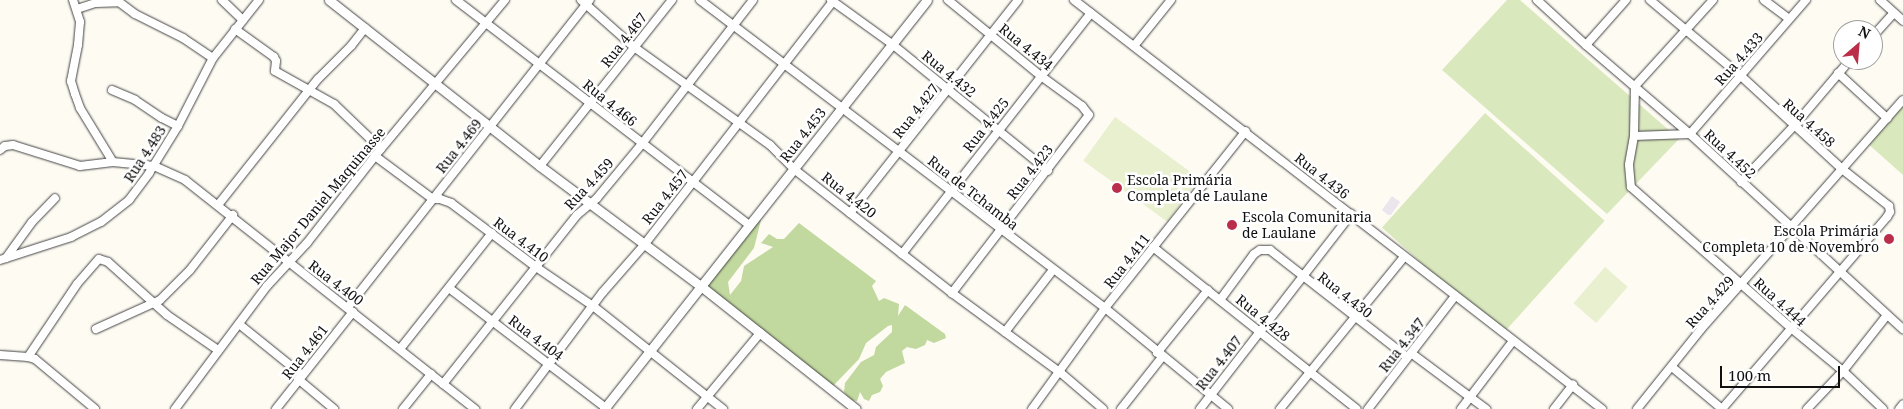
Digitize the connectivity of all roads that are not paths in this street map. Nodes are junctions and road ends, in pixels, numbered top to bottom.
1 (73, 0) edge
2 (222, 0) edge
3 (259, 0) edge
4 (329, 0) edge
5 (456, 0) edge
6 (505, 0) edge
7 (672, 0) edge
8 (700, 0) edge
9 (753, 0) edge
10 (927, 0) edge
11 (948, 0) edge
12 (1018, 0) edge
13 (1074, 0) edge
14 (1172, 0) edge
15 (1538, 0) edge
16 (1626, 0) edge
17 (1650, 0) edge
18 (1713, 0) edge
19 (1764, 0) edge
20 (1806, 0) edge
21 (1880, 0) edge
22 (120, 1) edge
23 (833, 1) edge
24 (586, 2) edge
25 (77, 9) junction
26 (1091, 13) junction
27 (1894, 13) junction
28 (1789, 19) junction
29 (242, 20) junction
30 (1903, 21) edge
31 (486, 24) junction
32 (733, 25) junction
33 (1883, 25) edge
34 (365, 28) junction
35 (235, 29) junction
36 (1686, 31) junction
37 (991, 36) junction
38 (892, 44) junction
39 (1586, 45) junction
40 (1134, 46) junction
41 (634, 47) junction
42 (212, 58) junction
43 (540, 63) junction
44 (784, 66) junction
45 (1841, 70) edge
46 (1838, 73) junction
47 (1041, 76) junction
48 (1741, 76) junction
49 (436, 84) junction
50 (685, 86) junction
51 (1635, 86) junction
52 (112, 90) dead end
53 (948, 90) junction
54 (308, 91) junction
55 (1903, 100) edge
56 (591, 104) junction
57 (842, 108) junction
58 (1089, 113) joint
59 (1887, 118) junction
60 (739, 122) junction
61 (178, 126) junction
62 (490, 126) junction
63 (1794, 126) junction
64 (998, 131) junction
65 (1246, 131) junction
66 (1690, 134) junction
67 (1634, 136) junction
68 (641, 144) junction
69 (381, 149) junction
70 (0, 150) edge
71 (900, 151) junction
72 (375, 156) junction
73 (113, 162) junction
74 (154, 166) junction
75 (540, 166) junction
76 (794, 168) junction
77 (1842, 169) junction
78 (1048, 171) junction
79 (693, 182) junction
80 (1741, 182) junction
81 (951, 191) junction
82 (55, 198) dead end
83 (433, 199) junction
84 (218, 204) junction
85 (590, 204) junction
86 (850, 213) junction
87 (1350, 214) junction
88 (233, 216) junction
89 (749, 225) junction
90 (1791, 227) junction
91 (1002, 231) junction
92 (492, 233) junction
93 (644, 245) junction
94 (1153, 247) junction
95 (902, 254) junction
96 (1404, 256) junction
97 (3, 259) edge
98 (288, 262) junction
99 (536, 267) junction
100 (1053, 270) junction
101 (1838, 272) junction
102 (1302, 277) junction
103 (1742, 285) junction
104 (702, 287) junction
105 (449, 288) junction
106 (1208, 290) junction
107 (952, 293) junction
108 (1456, 296) junction
109 (1220, 300) junction
110 (155, 304) junction
111 (593, 306) junction
112 (1106, 308) junction
113 (350, 309) junction
114 (1887, 315) junction
115 (1355, 318) junction
116 (493, 321) junction
117 (239, 324) junction
118 (1791, 328) junction
119 (96, 329) dead end
120 (1903, 329) edge
121 (1260, 331) junction
122 (1005, 332) junction
123 (760, 333) junction
124 (1512, 341) junction
125 (400, 349) junction
126 (218, 350) junction
127 (649, 351) junction
128 (0, 355) edge
129 (1160, 355) junction
130 (1409, 355) junction
131 (28, 357) junction
132 (550, 363) junction
133 (1672, 367) junction
134 (1843, 370) junction
135 (1061, 373) junction
136 (431, 374) junction
137 (1310, 374) junction
138 (300, 377) junction
139 (443, 384) junction
140 (1574, 385) junction
141 (707, 396) junction
142 (1209, 396) junction
143 (1470, 397) junction
144 (1903, 404) edge
145 (605, 408) edge
146 (95, 409) edge
147 (175, 409) edge
148 (276, 409) edge
149 (334, 409) edge
150 (403, 409) edge
151 (475, 409) edge
152 (515, 409) edge
153 (697, 409) edge
154 (723, 409) edge
155 (856, 409) edge
156 (1032, 409) edge
157 (1103, 409) edge
158 (1121, 409) edge
159 (1200, 409) edge
160 (1228, 409) edge
161 (1280, 409) edge
162 (1357, 409) edge
163 (1368, 409) edge
164 (1461, 409) edge
165 (1486, 409) edge
166 (1554, 409) edge
167 (1602, 409) edge
168 (1637, 409) edge
169 (1722, 409) edge
170 (1807, 409) edge
171 (1883, 409) edge
172 (1899, 409) edge

1 - 25 street
2 - 29 street
3 - 29 street, Rua 4.483
4 - 34 street
5 - 31 street, Rua 4.466
6 - 31 street, Rua Major Daniel Maquinasse
7 - 41 street, Rua 4.467
8 - 32 street, Rua de Tchamba
9 - 32 street, Rua 4.459
10 - 38 street, Rua 4.453
11 - 37 street, Rua 4.434
12 - 37 street, Rua 4.427
13 - 26 street, Rua 4.436
14 - 40 street
15 - 39 street, Rua 4.452
16 - 39 street
17 - 36 street, Rua 4.458
18 - 36 street
19 - 28 street
20 - 28 street, Rua 4.433
21 - 27 street
22 - 25 street
22 - 42 street
23 - 38 street, Rua 4.432
23 - 44 street, Rua 4.457
24 - 41 street, Rua 4.420
24 - 43 street, Rua 4.469
25 - 73 street
26 - 40 street, Rua 4.436
26 - 47 street, Rua 4.425
27 - 30 street
27 - 33 street
28 - 48 street, Rua 4.433
29 - 35 street, Rua 4.483
31 - 43 street, Rua 4.466
31 - 49 street, Rua Major Daniel Maquinasse
32 - 44 street, Rua de Tchamba
32 - 50 street, Rua 4.459
34 - 49 street
34 - 54 street
35 - 42 street, Rua 4.483
35 - 54 street
36 - 48 street, Rua 4.458
36 - 51 street
37 - 47 street, Rua 4.434
37 - 53 street, Rua 4.427
38 - 53 street, Rua 4.432
38 - 57 street, Rua 4.453
39 - 51 street, Rua 4.452
40 - 65 street, Rua 4.436
41 - 50 street, Rua 4.420
41 - 56 street, Rua 4.467
42 - 61 street, Rua 4.483
43 - 56 street, Rua 4.466
43 - 62 street, Rua 4.469
44 - 57 street, Rua de Tchamba
44 - 60 street, Rua 4.457
45 - 46 street
46 - 59 street
46 - 63 street
47 - 58 street, Rua 4.434
47 - 64 street, Rua 4.425
48 - 63 street, Rua 4.458
48 - 66 street, Rua 4.433
49 - 62 street
49 - 69 street, Rua Major Daniel Maquinasse
50 - 60 street, Rua 4.420
50 - 68 street, Rua 4.459
51 - 66 street, Rua 4.452
51 - 67 street
52 - 61 street
53 - 64 street, Rua 4.432
53 - 71 street, Rua 4.427
54 - 69 street
54 - 84 street
55 - 59 street, Rua 4.429
56 - 68 street, Rua 4.466
56 - 75 street, Rua 4.467
57 - 71 street, Rua de Tchamba
57 - 76 street, Rua 4.453
58 - 78 street, Rua 4.423
59 - 77 street, Rua 4.429
60 - 76 street, Rua 4.420
60 - 79 street, Rua 4.457
61 - 74 street, Rua 4.483
62 - 75 street
62 - 83 street, Rua 4.469
63 - 77 street, Rua 4.458
63 - 80 street
64 - 78 street, Rua 4.432
64 - 81 street, Rua 4.425
65 - 87 street, Rua 4.436
65 - 94 street, Rua 4.411
66 - 67 street
66 - 80 street, Rua 4.452
67 - 103 street, Rua 4.444
68 - 79 street, Rua 4.466
68 - 85 street, Rua 4.459
69 - 72 street, Rua Major Daniel Maquinasse
70 - 73 street, Rua 4.400
71 - 81 street, Rua de Tchamba
71 - 86 street, Rua 4.427
72 - 83 street, Rua 4.410
72 - 98 street, Rua Major Daniel Maquinasse
73 - 74 street, Rua 4.400
74 - 84 street, Rua 4.400
74 - 97 street, Rua 4.483
75 - 85 street
76 - 86 street, Rua 4.420
76 - 89 street, Rua 4.453
77 - 90 street, Rua 4.429
77 - 101 street, Rua 4.458
78 - 91 street, Rua 4.423
79 - 89 street, Rua 4.466
79 - 93 street, Rua 4.457
80 - 90 street, Rua 4.452
81 - 91 street, Rua de Tchamba
81 - 95 street, Rua 4.425
82 - 97 street
83 - 92 street, Rua 4.410
83 - 113 street, Rua 4.469
84 - 88 street, Rua 4.400
85 - 93 street
85 - 99 street, Rua 4.459
86 - 95 street, Rua 4.420
87 - 96 street, Rua 4.436
87 - 102 street, Rua 4.407
88 - 98 street, Rua 4.400
88 - 110 street
89 - 104 street, Rua 4.453
90 - 101 street, Rua 4.452
90 - 103 street, Rua 4.429
91 - 100 street, Rua de Tchamba
91 - 107 street, Rua 4.423
92 - 99 street, Rua 4.410
92 - 105 street
93 - 104 street
93 - 111 street, Rua 4.457
94 - 106 street, Rua 4.428
94 - 112 street, Rua 4.411
95 - 107 street, Rua 4.420
96 - 108 street, Rua 4.436
96 - 115 street
98 - 113 street, Rua 4.400
98 - 117 street, Rua Major Daniel Maquinasse
99 - 111 street, Rua 4.410
99 - 116 street, Rua 4.459
100 - 112 street, Rua de Tchamba
100 - 122 street
101 - 114 street, Rua 4.452
101 - 118 street
102 - 109 street, Rua 4.430
102 - 115 street, Rua 4.430
102 - 121 street, Rua 4.407
103 - 118 street, Rua 4.444
103 - 133 street, Rua 4.429
104 - 123 street
104 - 127 street, Rua 4.453
105 - 116 street, Rua 4.404
105 - 125 street
106 - 109 street, Rua 4.428
106 - 129 street
107 - 122 street, Rua 4.420
108 - 124 street, Rua 4.436
108 - 130 street, Rua 4.347
109 - 121 street, Rua 4.428
110 - 119 street
110 - 126 street
110 - 131 street
111 - 127 street, Rua 4.410
111 - 132 street, Rua 4.457
112 - 129 street, Rua de Tchamba
112 - 135 street, Rua 4.411
113 - 125 street, Rua 4.400
113 - 138 street, Rua 4.461
114 - 120 street, Rua 4.452
114 - 134 street
115 - 130 street, Rua 4.430
115 - 137 street
116 - 132 street, Rua 4.404
116 - 139 street, Rua 4.459
117 - 126 street, Rua Major Daniel Maquinasse
117 - 138 street
118 - 134 street, Rua 4.444
118 - 169 street
121 - 137 street, Rua 4.428
121 - 142 street, Rua 4.407
122 - 135 street, Rua 4.420
123 - 141 street
123 - 155 street
124 - 140 street, Rua 4.436
124 - 143 street
125 - 136 street, Rua 4.400
126 - 147 street, Rua Major Daniel Maquinasse
127 - 141 street, Rua 4.410
127 - 145 street, Rua 4.453
128 - 131 street
129 - 142 street, Rua de Tchamba
129 - 158 street
130 - 143 street, Rua 4.430
130 - 163 street, Rua 4.347
131 - 146 street
132 - 145 street, Rua 4.404
132 - 152 street, Rua 4.457
133 - 168 street, Rua 4.429
133 - 169 street
134 - 170 street
134 - 171 street, Rua 4.444
135 - 156 street, Rua 4.411
135 - 157 street, Rua 4.420
136 - 139 street, Rua 4.400
136 - 150 street
137 - 161 street
137 - 162 street, Rua 4.428
138 - 148 street, Rua 4.461
138 - 149 street
139 - 151 street, Rua 4.400
140 - 166 street
140 - 167 street, Rua 4.436
141 - 153 street
141 - 154 street, Rua 4.410
142 - 159 street, Rua 4.407
142 - 160 street, Rua de Tchamba
143 - 164 street
143 - 165 street, Rua 4.430
144 - 172 street

